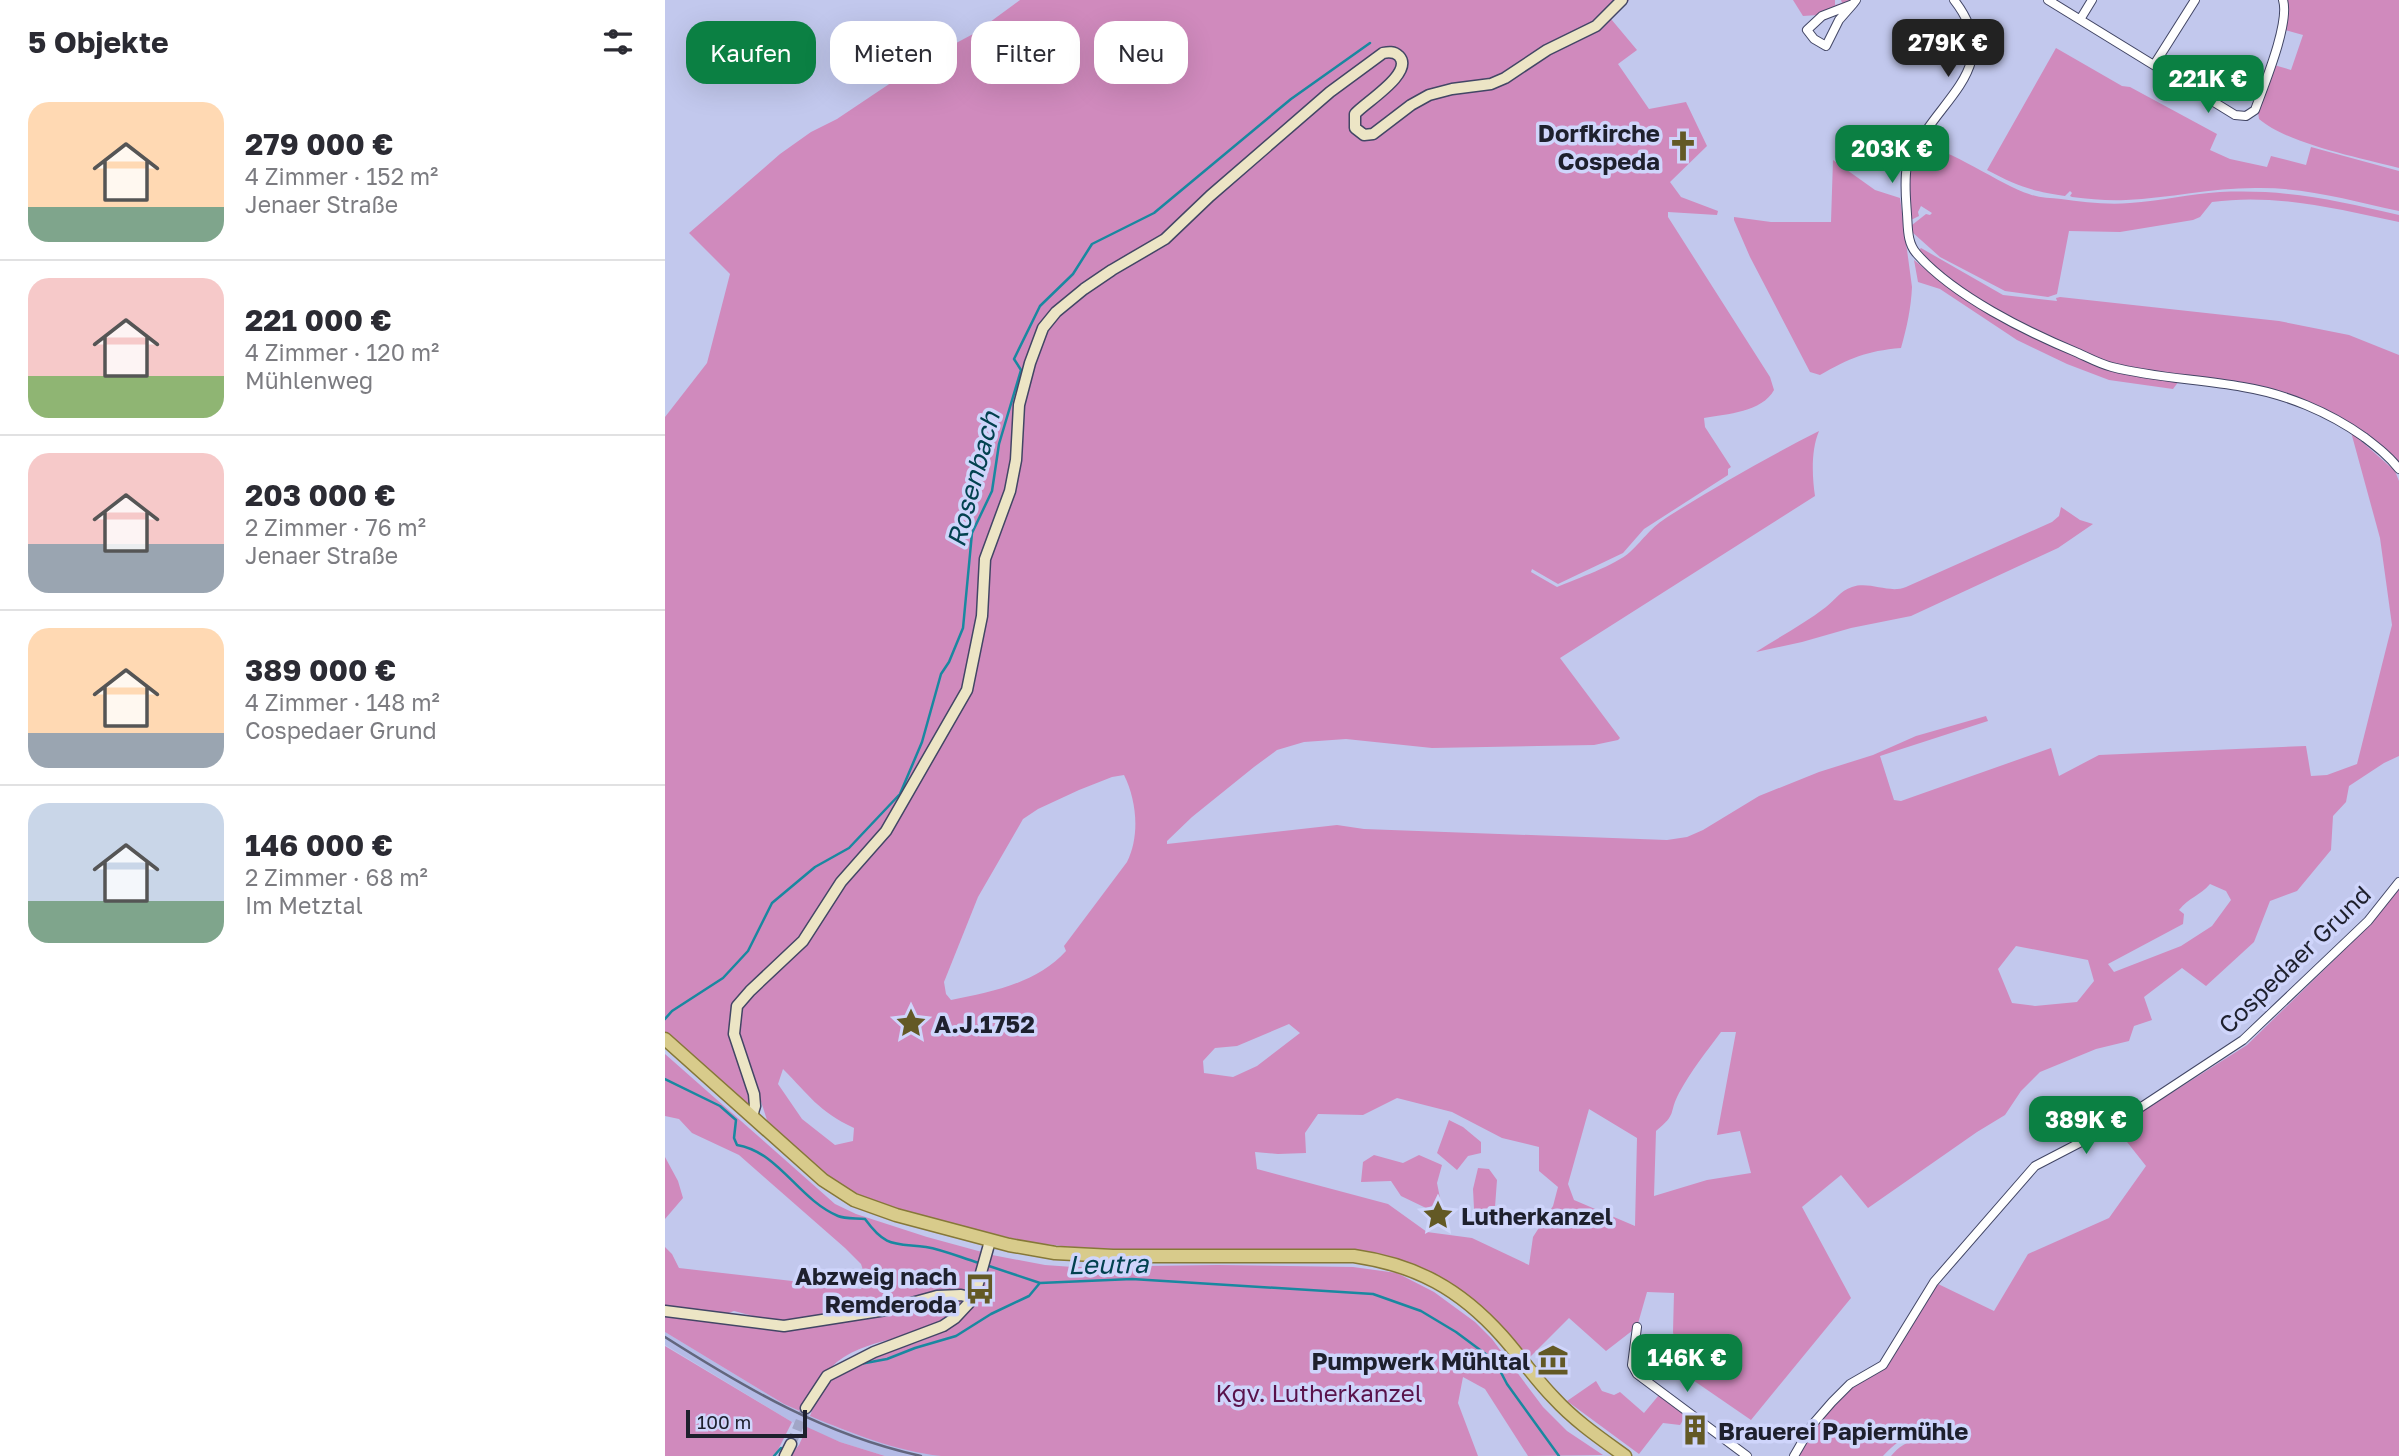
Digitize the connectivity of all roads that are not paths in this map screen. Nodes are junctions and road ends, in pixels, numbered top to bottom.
1 (1622, 0) edge
2 (1954, 0) edge
3 (1965, 0) edge
4 (2048, 0) edge
5 (2092, 0) edge
6 (2195, 0) edge
7 (2283, 0) edge
8 (1855, 2) edge
9 (1964, 13) junction
10 (2081, 18) junction
11 (2154, 65) junction
12 (2399, 469) edge
13 (2399, 882) edge
14 (665, 1039) edge
15 (752, 1116) junction
16 (990, 1241) junction
17 (972, 1298) junction
18 (665, 1311) edge
19 (1637, 1327) dead end
20 (807, 1408) tunnel mouth
21 (791, 1444) tunnel mouth
22 (785, 1456) edge
23 (1625, 1456) edge
24 (1747, 1456) edge
25 (1794, 1456) edge

1 - 15 street
2 - 9 street
3 - 9 street
4 - 10 street
5 - 10 street
6 - 11 street
7 - 11 street
8 - 8 street
9 - 12 street
10 - 11 street
13 - 25 street, Cospedaer Grund
14 - 15 main road
15 - 16 main road
16 - 17 street
16 - 23 main road
17 - 18 street
17 - 20 street
19 - 24 street
21 - 22 street

